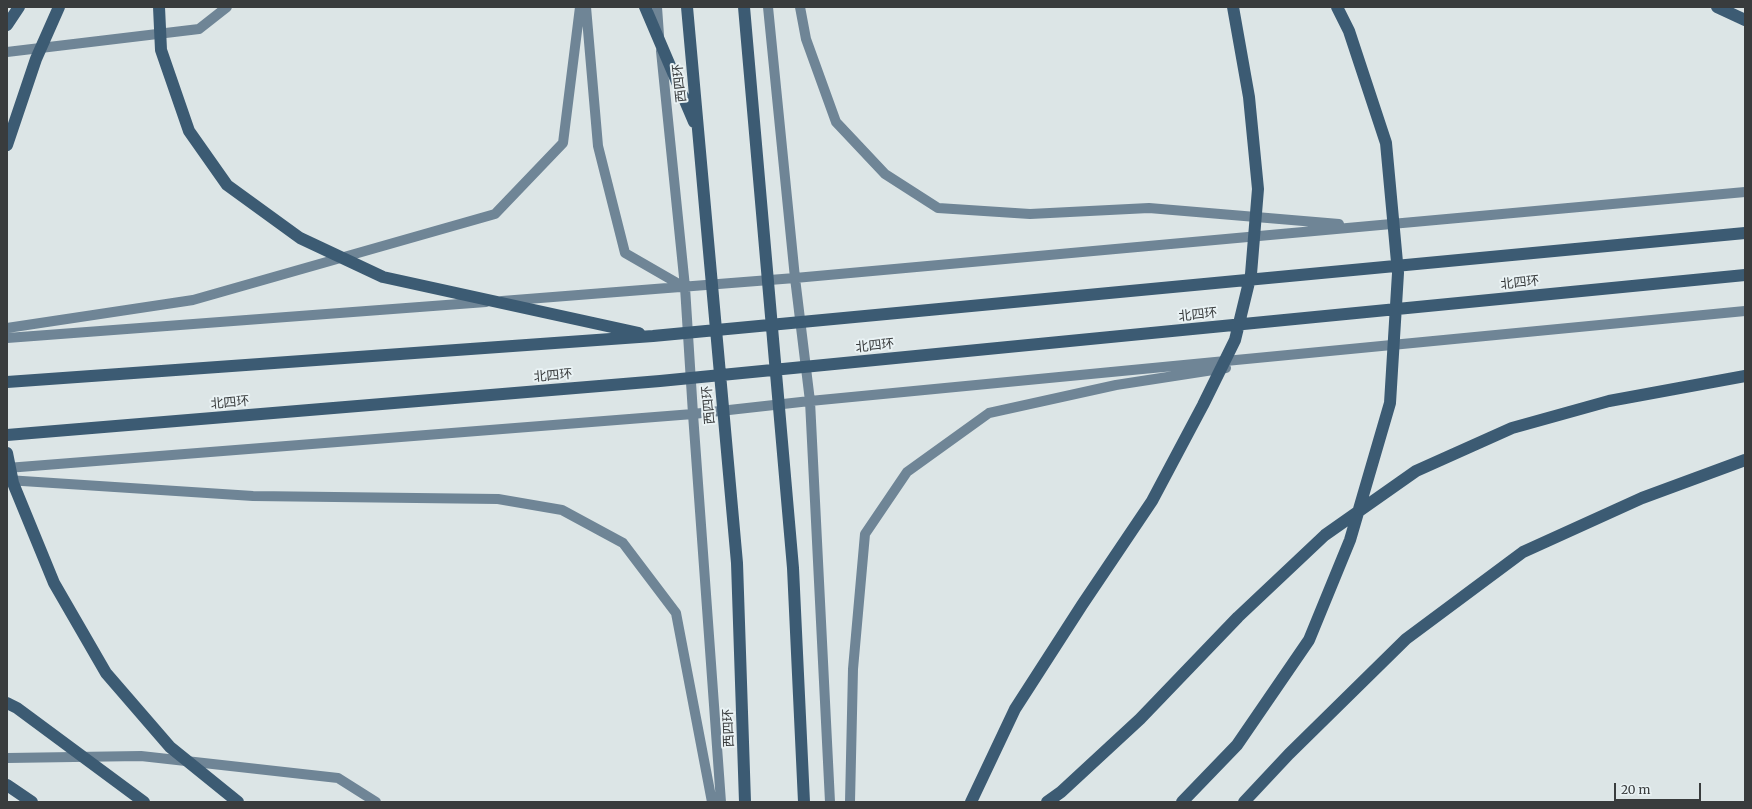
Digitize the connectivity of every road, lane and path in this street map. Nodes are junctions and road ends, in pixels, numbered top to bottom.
1 (19, 7) edge
2 (59, 7) edge
3 (160, 7) edge
4 (227, 7) edge
5 (580, 7) edge
6 (586, 7) edge
7 (645, 7) edge
8 (657, 7) edge
9 (687, 7) edge
10 (744, 7) edge
11 (768, 7) edge
12 (800, 7) edge
13 (1233, 7) edge
14 (1337, 7) edge
15 (1717, 7) edge
16 (1745, 20) edge
17 (7, 26) edge
18 (7, 52) edge
19 (699, 133) junction
20 (7, 144) edge
21 (1745, 192) edge
22 (1367, 226) junction
23 (1745, 233) edge
24 (1745, 275) edge
25 (795, 278) junction
26 (685, 287) junction
27 (1745, 311) edge
28 (7, 328) edge
29 (653, 336) junction
30 (7, 338) edge
31 (1346, 349) junction
32 (1745, 376) edge
33 (7, 382) edge
34 (810, 401) junction
35 (692, 414) junction
36 (7, 435) edge
37 (7, 453) edge
38 (1745, 460) edge
39 (7, 468) edge
40 (7, 480) edge
41 (7, 703) edge
42 (7, 758) edge
43 (7, 785) edge
44 (32, 802) edge
45 (144, 802) edge
46 (238, 802) edge
47 (376, 802) edge
48 (712, 802) edge
49 (721, 802) edge
50 (745, 802) edge
51 (804, 802) edge
52 (830, 802) edge
53 (850, 802) edge
54 (971, 802) edge
55 (1047, 802) edge
56 (1182, 802) edge
57 (1244, 802) edge

1 - 17 highway
2 - 20 highway, bridge
3 - 29 highway, bridge
4 - 18 street
5 - 28 street
6 - 26 street
7 - 19 highway, bridge
8 - 26 street
9 - 19 highway, 西四环, bridge
10 - 51 highway, bridge
11 - 25 street
12 - 22 street
13 - 54 highway, bridge
14 - 56 highway, bridge
15 - 16 highway
19 - 50 highway, 西四环, bridge
21 - 22 street
22 - 25 street
23 - 29 highway, bridge
24 - 36 highway, 北四环, bridge
25 - 26 street
25 - 34 street
26 - 30 street
26 - 35 street
27 - 31 street
29 - 33 highway, bridge
31 - 34 street
31 - 53 street
32 - 55 highway, bridge
34 - 35 street
34 - 52 street
35 - 39 street
35 - 49 street
37 - 46 highway, bridge
38 - 57 highway
40 - 48 street
41 - 45 highway, bridge
42 - 47 street
43 - 44 highway

